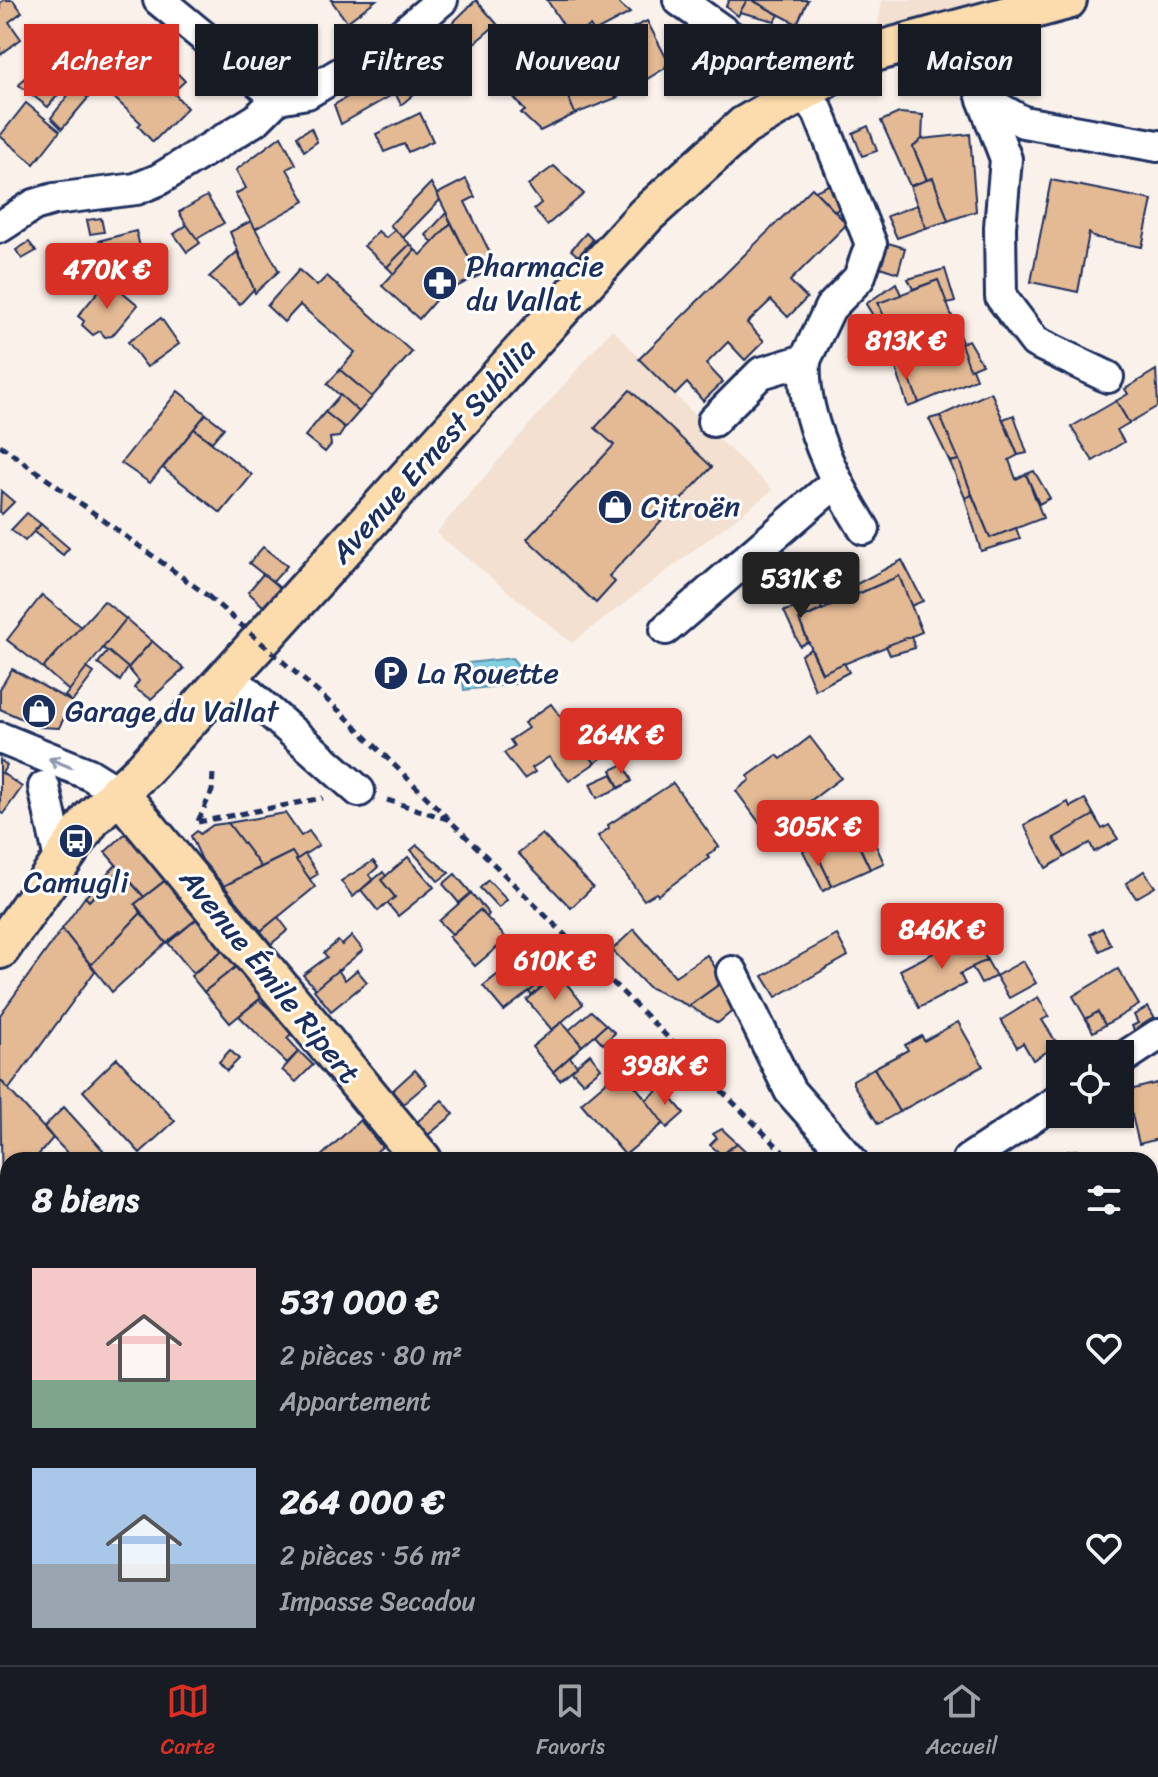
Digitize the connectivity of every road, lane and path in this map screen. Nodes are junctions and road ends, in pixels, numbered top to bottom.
1 (159, 0) edge
2 (442, 0) edge
3 (679, 0) edge
4 (1067, 0) edge
5 (713, 24) edge
6 (974, 24) edge
7 (793, 96) edge
8 (804, 96) edge
9 (982, 96) edge
10 (278, 98) junction
11 (983, 99) junction
12 (1158, 146) edge
13 (0, 227) edge
14 (805, 360) junction
15 (1108, 377) dead end
16 (713, 421) dead end
17 (0, 445) edge
18 (835, 483) junction
19 (864, 529) dead end
20 (666, 629) dead end
21 (229, 676) junction
22 (0, 738) edge
23 (213, 773) dead end
24 (44, 787) dead end
25 (359, 791) junction
26 (118, 792) junction
27 (451, 820) junction
28 (53, 876) junction
29 (0, 949) edge
30 (732, 972) dead end
31 (1158, 1035) edge
32 (1134, 1051) edge
33 (1046, 1108) edge
34 (415, 1152) edge
35 (783, 1152) edge
36 (844, 1152) edge
37 (980, 1152) edge

1 - 10 street
2 - 10 street
3 - 5 street
4 - 6 main road, Avenue Ernest Subilia
7 - 21 main road, Avenue Ernest Subilia
8 - 14 street
9 - 11 street
10 - 13 street
11 - 12 street
11 - 15 street
14 - 16 street
14 - 18 street
17 - 27 path, bridge
18 - 19 street
18 - 20 street
21 - 25 street
21 - 26 main road, Avenue Ernest Subilia
26 -> 22 street
23 - 25 path
24 - 28 street
25 - 27 path
26 - 28 main road, Avenue Ernest Subilia
26 - 34 main road, Avenue Émile Ripert
27 - 35 path
28 - 29 main road, Avenue Ernest Subilia
30 - 36 street
31 - 32 street
33 - 37 street

